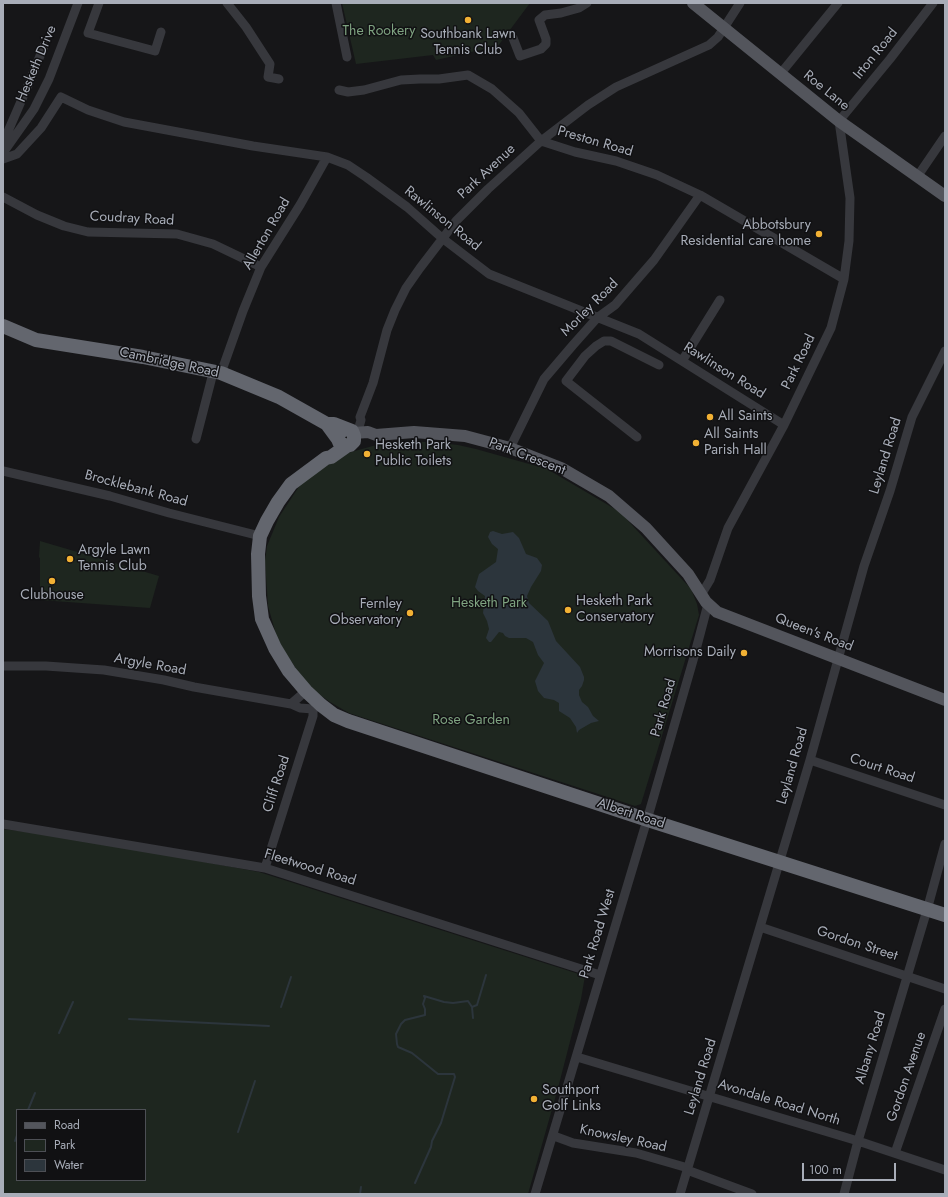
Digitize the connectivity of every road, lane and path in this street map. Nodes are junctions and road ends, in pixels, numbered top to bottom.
1 (78, 3) edge
2 (99, 3) edge
3 (227, 3) edge
4 (336, 3) edge
5 (588, 3) edge
6 (693, 3) edge
7 (740, 3) edge
8 (838, 3) edge
9 (933, 3) edge
10 (724, 28) junction
11 (161, 32) dead end
12 (513, 38) dead end
13 (44, 46) dead end
14 (347, 56) dead end
15 (781, 73) junction
16 (279, 79) dead end
17 (339, 91) dead end
18 (839, 121) junction
19 (945, 136) edge
20 (540, 141) junction
21 (3, 143) edge
22 (3, 153) edge
23 (327, 157) junction
24 (3, 159) edge
25 (917, 177) junction
26 (700, 195) junction
27 (945, 196) edge
28 (3, 197) edge
29 (442, 238) junction
30 (261, 267) junction
31 (844, 279) junction
32 (720, 300) dead end
33 (597, 318) junction
34 (3, 326) edge
35 (573, 345) junction
36 (658, 346) junction
37 (945, 351) edge
38 (585, 356) junction
39 (650, 360) junction
40 (682, 361) junction
41 (659, 365) dead end
42 (550, 372) junction
43 (217, 373) junction
44 (566, 381) junction
45 (784, 425) junction
46 (347, 437) junction
47 (637, 437) dead end
48 (196, 438) dead end
49 (510, 448) junction
50 (3, 470) edge
51 (260, 536) junction
52 (688, 574) joint
53 (704, 600) junction
54 (839, 659) junction
55 (3, 666) edge
56 (306, 691) junction
57 (945, 700) edge
58 (291, 704) junction
59 (317, 707) junction
60 (810, 760) junction
61 (945, 805) edge
62 (646, 820) junction
63 (3, 824) edge
64 (945, 844) edge
65 (780, 862) junction
66 (265, 868) junction
67 (927, 910) junction
68 (945, 916) edge
69 (760, 927) junction
70 (600, 975) junction
71 (907, 976) junction
72 (945, 989) edge
73 (945, 1009) edge
74 (577, 1057) junction
75 (710, 1097) junction
76 (554, 1136) junction
77 (858, 1141) junction
78 (895, 1153) junction
79 (687, 1169) junction
80 (945, 1170) edge
81 (535, 1194) edge
82 (680, 1194) edge
83 (752, 1194) edge
84 (844, 1194) edge

1 - 22 street, Hesketh Drive
2 - 11 street
3 - 16 street
4 - 14 street
5 - 12 street
6 - 10 main road, Roe Lane
7 - 10 street, Park Avenue
8 - 15 street
9 - 18 street, Irton Road
10 - 15 main road, Roe Lane
10 - 20 street, Park Avenue
13 - 21 street
15 - 18 main road, Roe Lane
17 - 20 street, Preston Road
18 - 25 main road, Roe Lane
18 - 31 street, Park Road
19 - 25 street
20 - 26 street, Preston Road
20 - 29 street, Park Avenue
23 - 24 street, Rawlinson Road
23 - 29 street, Rawlinson Road
23 - 30 street, Allerton Road
25 - 27 main road, Roe Lane
26 - 31 street, Preston Road
26 - 33 street, Morley Road
28 - 30 street, Coudray Road
29 - 33 street, Rawlinson Road
29 - 46 street, Park Avenue
30 - 43 street, Allerton Road
31 - 45 street, Park Road
32 - 40 street
33 - 35 street, Morley Road
33 - 36 street, Rawlinson Road
34 - 43 highway, Cambridge Road
35 - 38 street
35 - 42 street, Morley Road
36 - 39 street
36 - 40 street, Rawlinson Road
37 - 54 street, Leyland Road
38 - 39 street
38 - 44 street
39 - 41 street
40 - 45 street, Rawlinson Road
42 - 44 street
42 - 49 street, Morley Road
43 - 46 highway, Cambridge Road
43 - 48 street, Allerton Road
44 - 47 street
45 - 53 street, Park Road
46 - 49 main road, Park Crescent
46 - 51 highway
49 - 52 main road, Park Crescent
50 - 51 street, Brocklebank Road
51 - 56 highway
52 - 53 main road, Queen's Road
53 - 54 main road, Queen's Road
53 - 62 street, Park Road
54 - 57 main road, Queen's Road
54 - 60 street, Leyland Road
55 - 58 street, Argyle Road
56 - 58 street
56 - 59 highway
58 - 59 street, Argyle Road
59 - 62 highway, Albert Road
59 - 66 street, Cliff Road
60 - 61 street, Court Road
60 - 65 street, Leyland Road
62 - 65 highway, Albert Road
62 - 70 street, Park Road West
63 - 66 street, Fleetwood Road
64 - 67 street, Albany Road
65 - 67 highway, Albert Road
65 - 69 street, Leyland Road
66 - 70 street, Fleetwood Road
67 - 68 highway, Albert Road
67 - 71 street, Albany Road
69 - 71 street, Gordon Street
69 - 75 street, Leyland Road
70 - 74 street, Park Road West
71 - 72 street, Gordon Street
71 - 77 street, Albany Road
73 - 78 street, Gordon Avenue
74 - 75 street, Avondale Road North
74 - 76 street, Park Road West
75 - 77 street, Avondale Road North
75 - 79 street, Leyland Road
76 - 79 street, Knowsley Road
76 - 81 street, Park Road West
77 - 78 street, Avondale Road North
77 - 84 street, Albany Road
78 - 80 street, Avondale Road North
79 - 82 street, Leyland Road
79 - 83 street, Knowsley Road

